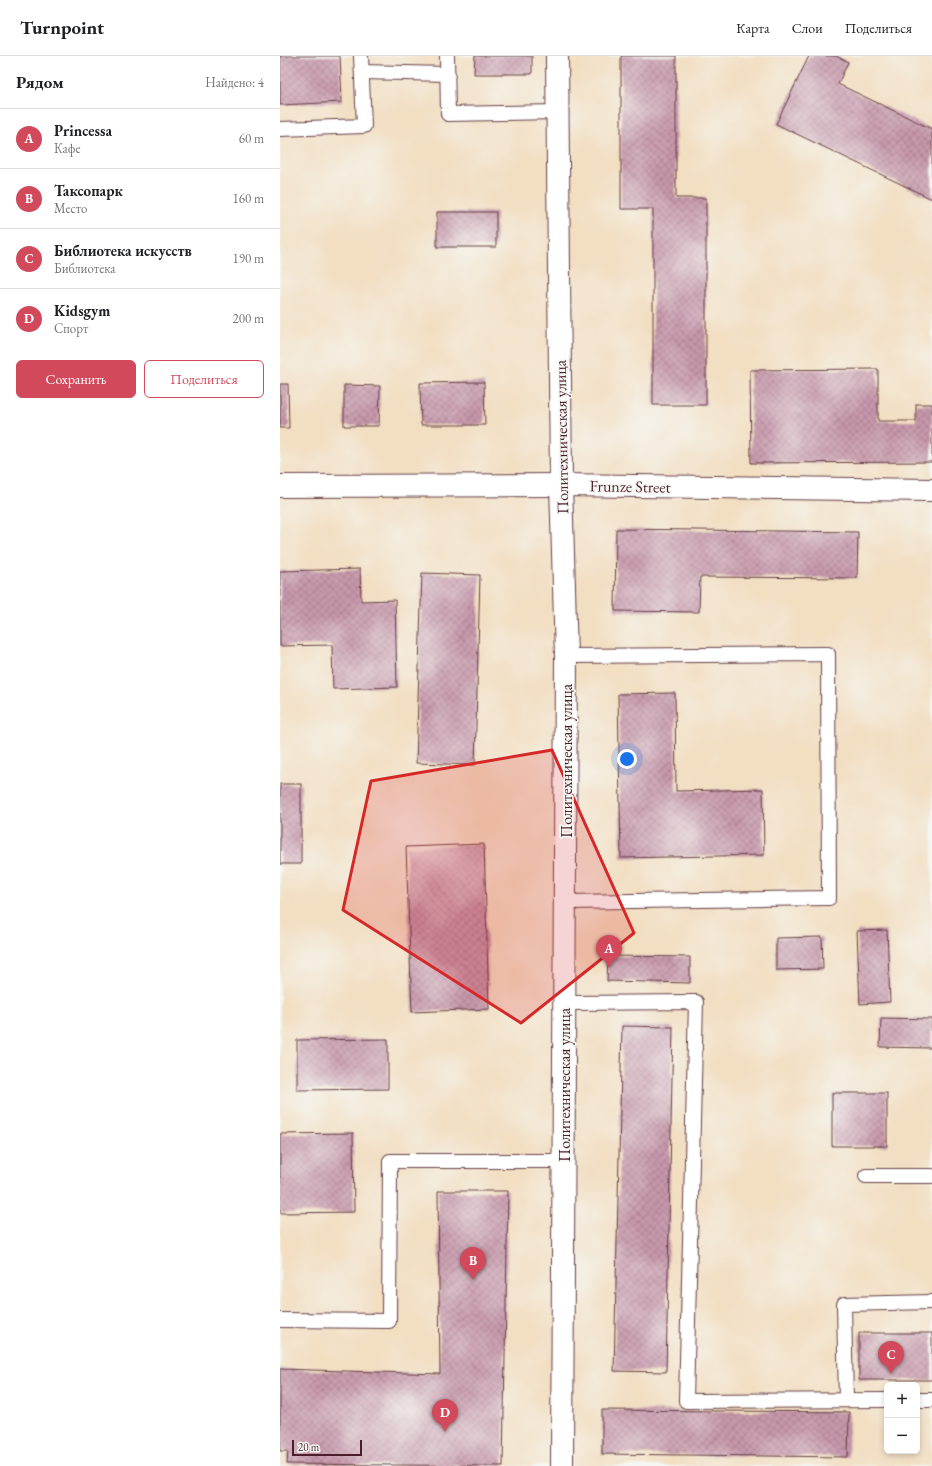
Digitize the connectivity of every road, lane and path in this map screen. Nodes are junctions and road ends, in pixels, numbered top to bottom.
1 (361, 56) edge
2 (447, 56) edge
3 (556, 56) edge
4 (362, 72) junction
5 (448, 74) junction
6 (558, 112) junction
7 (280, 129) edge
8 (561, 485) junction
9 (280, 486) edge
10 (932, 490) edge
11 (566, 656) junction
12 (565, 902) junction
13 (564, 1003) junction
14 (563, 1161) junction
15 (866, 1176) dead end
16 (932, 1176) edge
17 (932, 1302) edge
18 (280, 1320) edge
19 (846, 1400) junction
20 (884, 1400) edge
21 (920, 1400) edge
22 (932, 1400) edge
23 (562, 1466) edge

1 - 4 lane
2 - 5 lane
3 - 6 street, Политехническая улица
4 - 5 lane
4 - 7 lane
5 - 6 lane
6 - 8 street, Политехническая улица
8 - 9 street, Frunze Street
8 - 10 street, Frunze Street
8 - 11 street, Политехническая улица
11 - 12 street, Политехническая улица
11 - 12 lane
12 - 13 street, Политехническая улица
13 - 14 street, Политехническая улица
13 - 19 lane
14 - 18 lane
14 - 23 street, Политехническая улица
15 - 16 lane
17 - 19 lane
19 - 20 lane
21 - 22 lane

